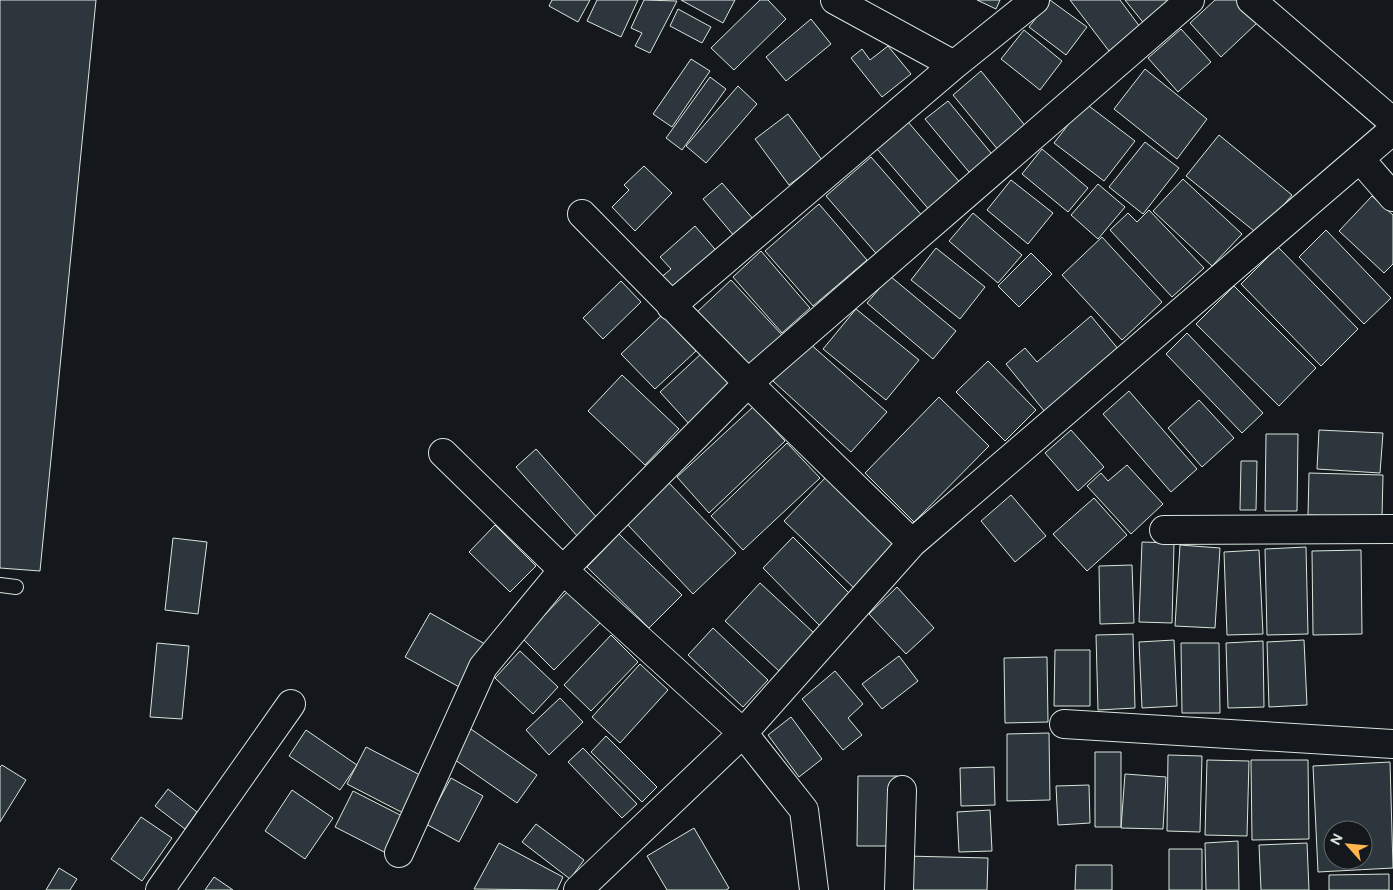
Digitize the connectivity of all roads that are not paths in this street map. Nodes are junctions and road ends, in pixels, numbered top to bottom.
1 (835, 0) edge
2 (1035, 0) edge
3 (1190, 0) edge
4 (1252, 0) edge
5 (954, 65) junction
6 (1393, 122) edge
7 (1393, 130) edge
8 (1360, 159) junction
9 (1393, 197) edge
10 (582, 214) dead end
11 (671, 306) junction
12 (748, 383) junction
13 (443, 453) dead end
14 (1393, 529) edge
15 (1164, 530) dead end
16 (912, 543) junction
17 (563, 570) junction
18 (0, 585) edge
19 (16, 587) dead end
20 (291, 704) dead end
21 (1064, 724) dead end
22 (743, 733) junction
23 (1393, 744) edge
24 (902, 790) dead end
25 (398, 853) dead end
26 (160, 890) edge
27 (578, 890) edge
28 (814, 890) edge
29 (900, 890) edge

1 - 5 street
2 - 5 street
3 - 12 street
4 - 6 street
5 - 11 street
7 - 8 street
8 - 9 street
8 - 16 street
10 - 11 street
11 - 12 street
12 - 16 street
12 - 17 street
13 - 17 street
14 - 15 street
16 - 22 street
17 - 22 street
17 - 25 street
18 - 19 lane
20 - 26 street
21 - 23 street
22 - 27 street
22 - 28 street
24 - 29 street

